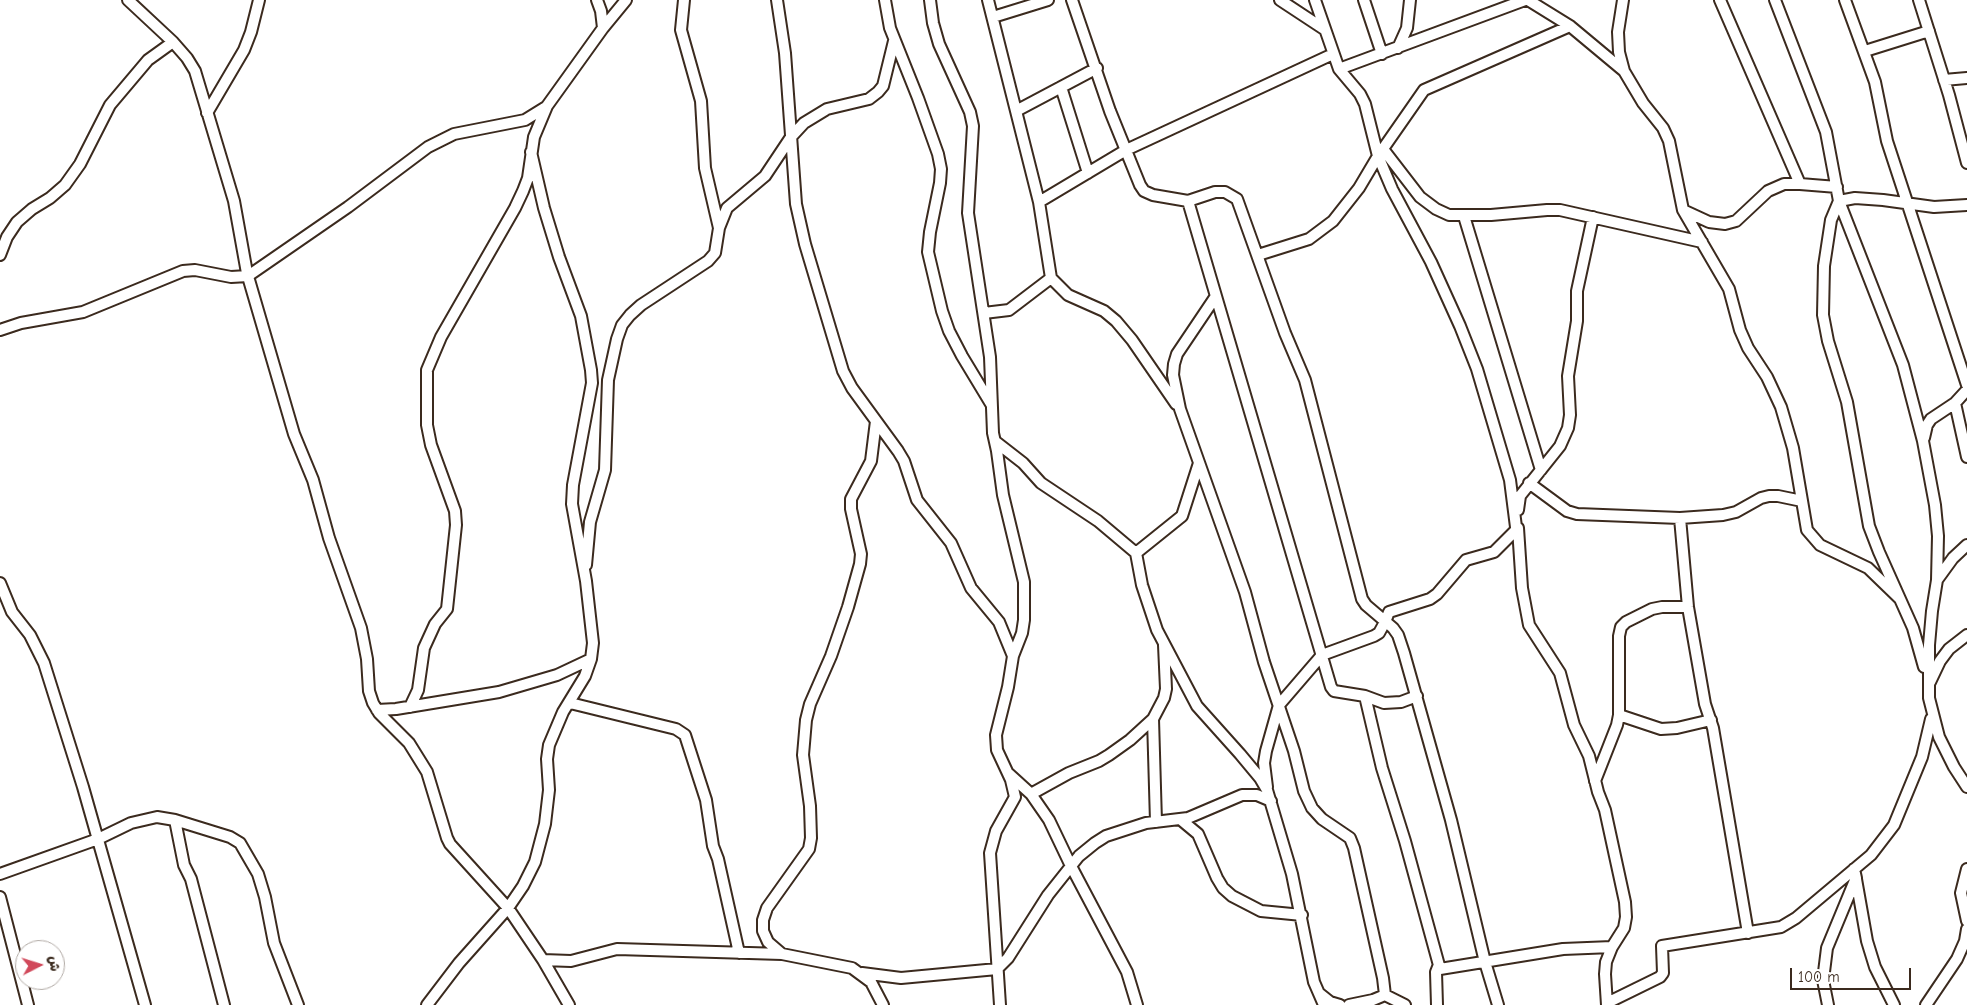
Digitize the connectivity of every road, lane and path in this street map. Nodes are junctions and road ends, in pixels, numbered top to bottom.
1 (128, 0) edge
2 (259, 0) edge
3 (597, 0) edge
4 (626, 0) edge
5 (684, 0) edge
6 (777, 0) edge
7 (885, 0) edge
8 (930, 0) edge
9 (988, 0) edge
10 (1048, 0) edge
11 (1072, 0) edge
12 (1280, 0) edge
13 (1315, 0) edge
14 (1364, 0) edge
15 (1410, 0) edge
16 (1526, 0) edge
17 (1623, 0) edge
18 (1720, 0) edge
19 (1775, 0) edge
20 (1845, 0) edge
21 (1918, 0) edge
22 (1500, 4) edge
23 (993, 18) junction
24 (1570, 26) junction
25 (603, 28) junction
26 (1324, 29) junction
27 (1929, 31) junction
28 (894, 40) junction
29 (173, 42) junction
30 (1398, 48) junction
31 (1866, 51) junction
32 (1333, 54) junction
33 (1382, 54) junction
34 (1096, 68) junction
35 (1339, 69) junction
36 (1624, 71) junction
37 (1967, 78) edge
38 (1944, 80) junction
39 (1061, 87) junction
40 (547, 106) junction
41 (1016, 111) junction
42 (207, 113) junction
43 (791, 137) junction
44 (1126, 150) junction
45 (531, 152) junction
46 (1380, 153) junction
47 (1967, 163) edge
48 (1088, 173) junction
49 (1800, 184) junction
50 (1837, 187) junction
51 (1188, 201) junction
52 (1840, 201) junction
53 (1039, 202) junction
54 (1908, 205) junction
55 (1967, 205) edge
56 (1683, 210) junction
57 (1464, 216) junction
58 (1593, 217) junction
59 (719, 228) junction
60 (1702, 242) junction
61 (0, 254) edge
62 (1258, 255) junction
63 (248, 276) junction
64 (1051, 278) junction
65 (1216, 296) junction
66 (984, 312) junction
67 (0, 330) edge
68 (1967, 385) edge
69 (1967, 390) edge
70 (1955, 403) junction
71 (992, 407) junction
72 (1180, 410) junction
73 (876, 421) junction
74 (1923, 441) junction
75 (996, 442) junction
76 (1967, 457) edge
77 (1199, 463) junction
78 (1541, 470) junction
79 (1529, 483) junction
80 (1802, 501) junction
81 (1680, 518) junction
82 (1517, 528) junction
83 (1967, 544) edge
84 (1136, 553) junction
85 (586, 580) junction
86 (1937, 580) junction
87 (0, 583) edge
88 (1900, 599) junction
89 (1688, 607) junction
90 (1386, 622) junction
91 (1967, 635) edge
92 (1164, 644) junction
93 (1322, 655) junction
94 (1013, 656) junction
95 (591, 659) junction
96 (1929, 682) junction
97 (1365, 696) junction
98 (1416, 696) junction
99 (1929, 698) junction
100 (570, 703) junction
101 (1279, 705) junction
102 (410, 707) junction
103 (377, 710) junction
104 (1932, 713) junction
105 (1619, 714) junction
106 (1153, 718) junction
107 (1711, 720) junction
108 (1006, 770) junction
109 (1595, 781) junction
110 (1967, 787) edge
111 (1267, 790) junction
112 (1031, 794) junction
113 (1271, 801) junction
114 (1180, 819) junction
115 (175, 820) junction
116 (1156, 822) junction
117 (98, 840) junction
118 (1071, 866) junction
119 (1967, 870) edge
120 (1855, 873) junction
121 (0, 874) edge
122 (0, 898) edge
123 (508, 908) junction
124 (1302, 915) junction
125 (1967, 921) edge
126 (1967, 929) edge
127 (1748, 933) junction
128 (1612, 947) junction
129 (739, 953) junction
130 (782, 954) junction
131 (544, 960) junction
132 (1485, 962) junction
133 (997, 969) junction
134 (1440, 969) junction
135 (862, 974) junction
136 (1318, 992) junction
137 (1385, 995) junction
138 (1607, 1004) edge
139 (28, 1005) edge
140 (145, 1005) edge
141 (224, 1005) edge
142 (298, 1005) edge
143 (427, 1005) edge
144 (569, 1005) edge
145 (883, 1005) edge
146 (1000, 1005) edge
147 (1136, 1005) edge
148 (1324, 1005) edge
149 (1340, 1005) edge
150 (1348, 1005) edge
151 (1405, 1005) edge
152 (1437, 1005) edge
153 (1498, 1005) edge
154 (1828, 1005) edge
155 (1894, 1005) edge
156 (1926, 1005) edge

1 - 29 street
2 - 42 street
3 - 25 street
4 - 25 street
5 - 59 street
6 - 43 street
7 - 28 street
8 - 66 street
9 - 23 street
10 - 23 street
11 - 34 street
12 - 26 street
13 - 26 street
14 - 33 street
15 - 30 street
16 - 22 street
16 - 24 street
17 - 36 street
18 - 49 street
19 - 50 street
20 - 31 street
21 - 27 street
22 - 30 street
23 - 41 street
24 - 36 street
24 - 46 street
25 - 40 street
26 - 32 street
27 - 31 street
27 - 38 street
28 - 43 street
28 - 71 street
29 - 42 street
29 - 61 street
30 - 33 street
31 - 54 street
32 - 35 street
32 - 44 street
33 - 35 street
34 - 39 street
34 - 44 street
35 - 46 street
36 - 56 street
37 - 38 street
38 - 47 street
39 - 41 street
39 - 48 street
40 - 45 street
40 - 63 street
41 - 53 street
42 - 63 street
43 - 59 street
43 - 73 street
44 - 48 street
44 - 51 street
45 - 85 street
45 - 102 street
46 - 57 street
46 - 62 street
46 - 82 street
48 - 53 street
49 - 50 street
49 - 56 street
50 - 52 street
51 - 62 street
51 - 65 street
52 - 54 street
52 - 74 street
52 - 88 street
53 - 64 street
54 - 55 street
54 - 68 street
56 - 60 street
57 - 58 street
57 - 78 street
58 - 60 street
58 - 78 street
59 - 85 street
60 - 80 street
62 - 90 street
63 - 67 street
63 - 103 street
64 - 66 street
64 - 72 street
65 - 72 street
65 - 93 street
66 - 71 street
69 - 70 street
70 - 74 street
70 - 76 street
71 - 75 street
72 - 77 street
73 - 94 street
73 - 130 street
74 - 86 street
75 - 84 street
75 - 94 street
77 - 84 street
77 - 101 street
78 - 79 street
79 - 81 street
79 - 82 street
80 - 81 street
80 - 88 street
81 - 89 street
82 - 90 street
82 - 109 street
83 - 86 street
84 - 92 street
85 - 95 street
86 - 96 street
87 - 117 street
88 - 99 street
89 - 105 street
89 - 107 street
90 - 93 street
90 - 98 street
91 - 96 street
92 - 106 street
92 - 111 street
93 - 97 street
93 - 101 street
94 - 108 street
95 - 100 street
95 - 102 street
96 - 99 street
97 - 98 street
97 - 134 street
98 - 132 street
99 - 104 street
100 - 123 street
100 - 129 street
101 - 111 street
101 - 137 street
102 - 103 street
103 - 123 street
104 - 110 street
104 - 120 street
105 - 107 street
105 - 109 street
106 - 112 street
106 - 116 street
107 - 127 street
108 - 112 street
108 - 133 street
109 - 128 street
111 - 113 street
112 - 118 street
113 - 114 street
113 - 124 street
114 - 116 street
114 - 124 street
115 - 117 street
115 - 141 street
115 - 142 street
116 - 118 street
117 - 121 street
117 - 140 street
118 - 133 street
118 - 147 street
119 - 125 street
120 - 127 street
120 - 154 street
120 - 155 street
122 - 139 street
123 - 131 street
123 - 143 street
124 - 136 street
126 - 156 street
127 - 138 street
128 - 132 street
128 - 138 street
129 - 130 street
129 - 131 street
130 - 135 street
131 - 144 street
132 - 134 street
132 - 153 street
133 - 135 street
133 - 146 street
134 - 152 street
135 - 145 street
136 - 148 street
136 - 149 street
137 - 150 street
137 - 151 street

